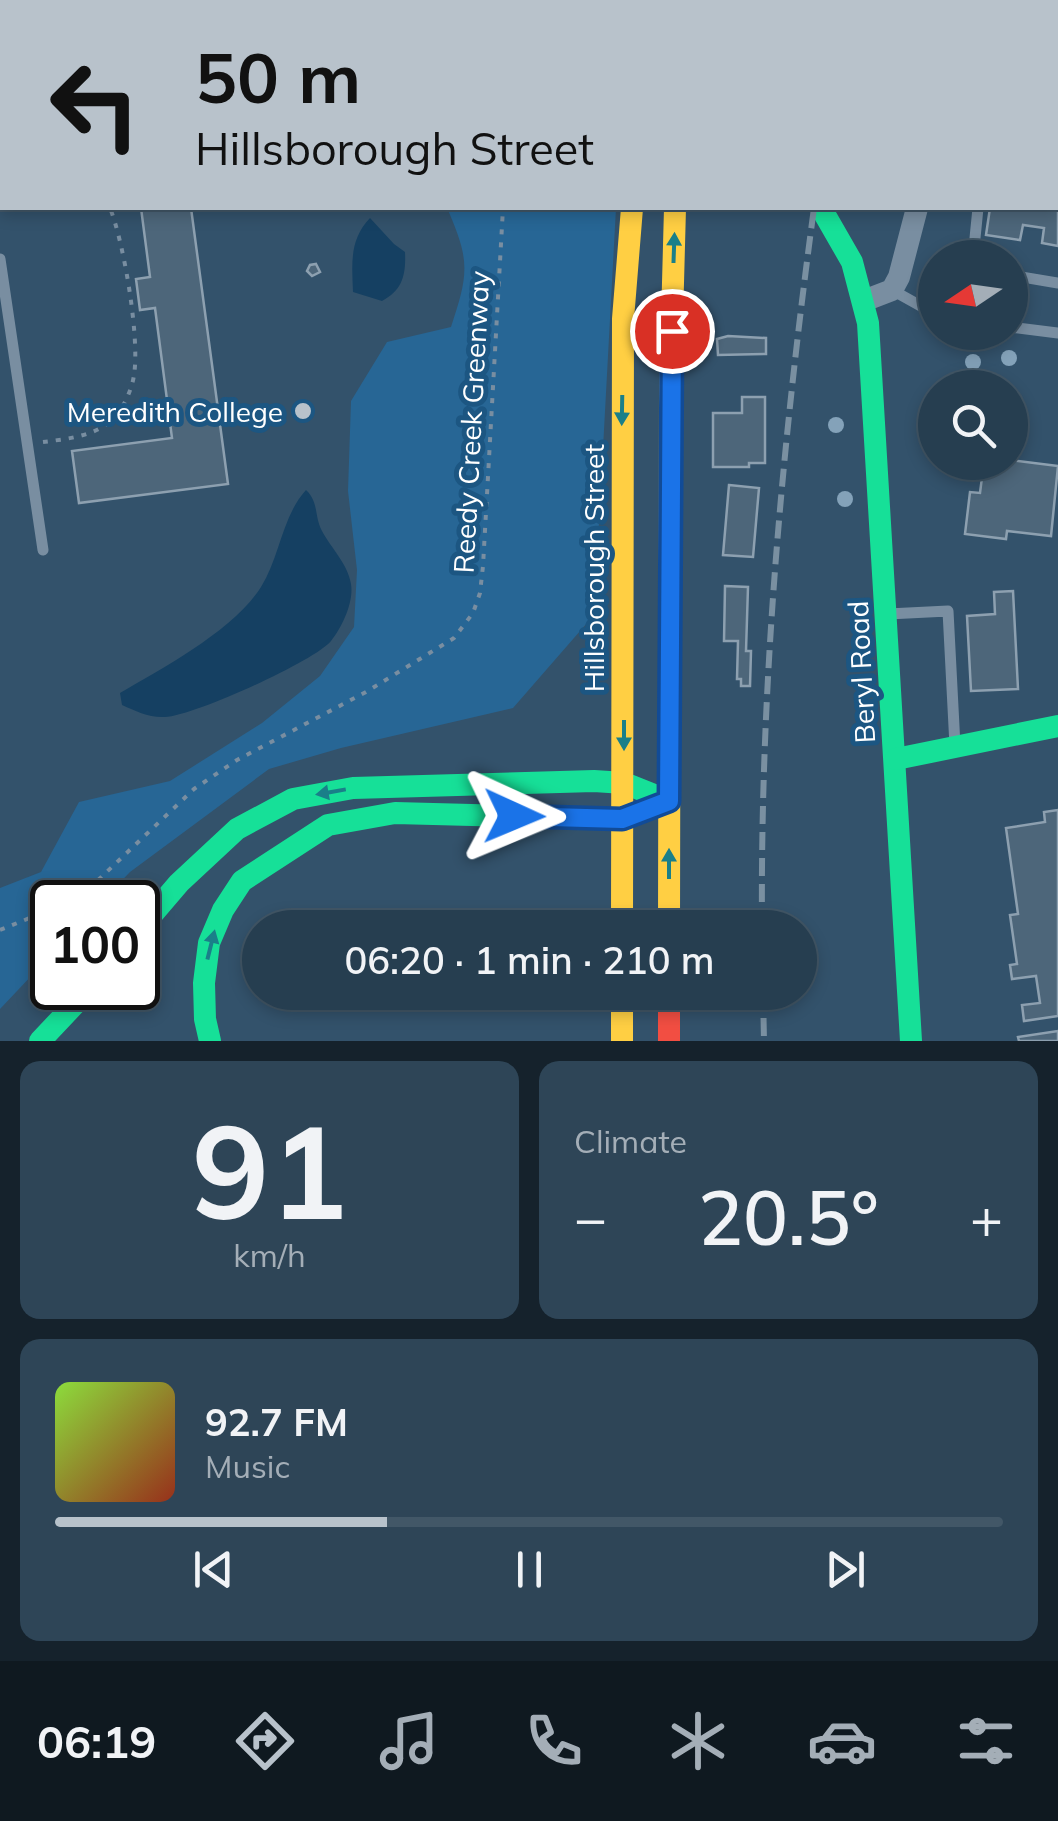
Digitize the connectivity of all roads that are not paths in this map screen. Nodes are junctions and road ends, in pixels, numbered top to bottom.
1 (632, 210) edge
2 (675, 210) edge
3 (822, 210) edge
4 (917, 210) edge
5 (978, 210) edge
6 (975, 240) edge
7 (0, 259) edge
8 (1028, 278) edge
9 (1058, 283) edge
10 (892, 290) junction
11 (866, 300) junction
12 (918, 305) edge
13 (1028, 329) edge
14 (1058, 333) edge
15 (43, 550) dead end
16 (888, 614) junction
17 (1058, 726) edge
18 (955, 747) junction
19 (896, 759) junction
20 (624, 783) junction
21 (669, 801) junction
22 (622, 819) junction
23 (160, 906) edge
24 (622, 910) edge
25 (669, 910) edge
26 (69, 1010) edge
27 (622, 1010) edge
28 (668, 1010) edge
29 (40, 1041) edge
30 (210, 1041) edge
31 (622, 1041) edge
32 (668, 1041) edge
33 (911, 1041) edge

1 -> 20 main road, Hillsborough Street
21 -> 2 main road
3 - 11 main road, Beryl Road
4 - 10 street
5 - 6 lane
7 - 15 lane
8 - 9 lane
10 - 11 street
10 - 12 lane
11 - 16 main road, Beryl Road
13 - 14 lane
16 - 18 lane
16 - 19 main road, Beryl Road
17 - 18 main road
18 - 19 main road
19 - 33 main road, Beryl Road
20 - 21 main road
20 - 22 main road, Hillsborough Street
20 -> 23 main road
21 - 22 main road
25 -> 21 main road
22 - 24 main road, Hillsborough Street
30 -> 22 main road
26 - 29 main road
27 - 31 main road
28 - 32 main road

